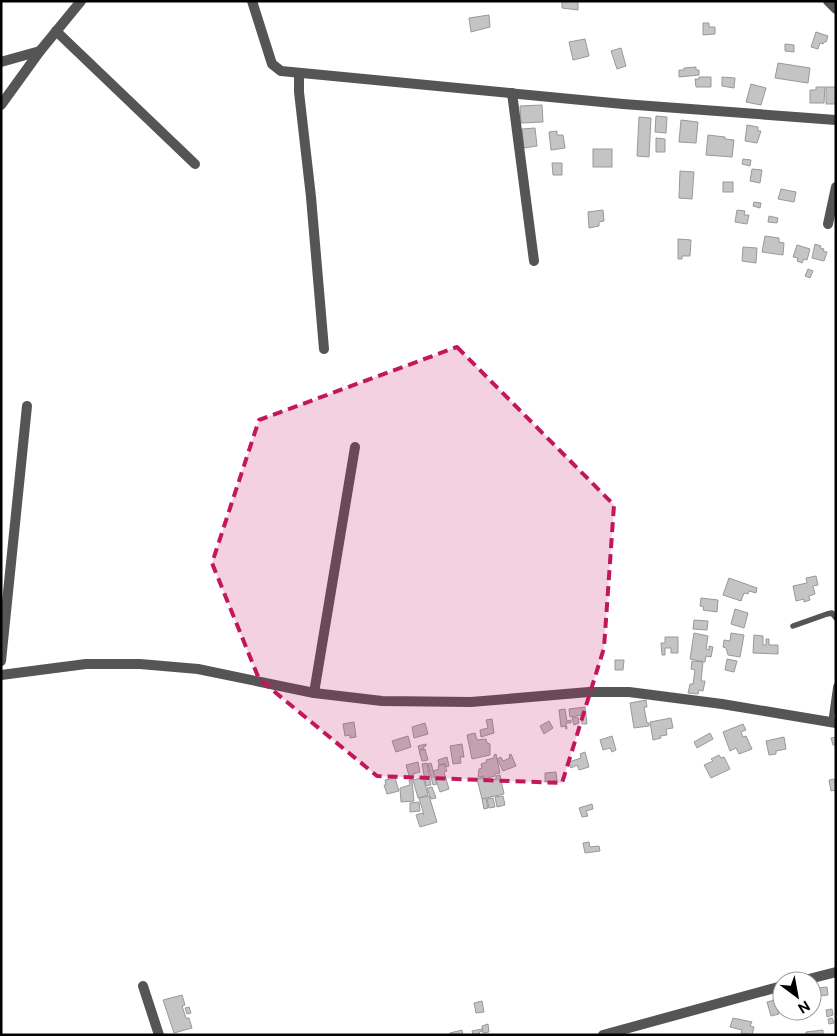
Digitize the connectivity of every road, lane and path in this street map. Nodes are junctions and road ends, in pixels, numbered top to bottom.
1 (81, 1) edge
2 (252, 1) edge
3 (828, 1) edge
4 (836, 9) edge
5 (56, 31) junction
6 (40, 51) junction
7 (1, 62) edge
8 (299, 73) junction
9 (512, 93) junction
10 (1, 105) edge
11 (836, 120) edge
12 (195, 164) dead end
13 (836, 187) edge
14 (828, 224) dead end
15 (534, 261) dead end
16 (324, 349) dead end
17 (27, 406) dead end
18 (356, 446) dead end
19 (836, 618) edge
20 (793, 626) dead end
21 (1, 661) edge
22 (1, 675) edge
23 (836, 686) edge
24 (314, 693) junction
25 (833, 722) edge
26 (836, 972) edge
27 (822, 976) edge
28 (142, 986) dead end
29 (772, 989) edge
30 (159, 1035) edge
31 (603, 1035) edge

1 - 5 street
2 - 8 street
3 - 4 street
5 - 6 street
5 - 12 street
6 - 7 street
6 - 10 street
8 - 9 street
8 - 16 street
9 - 11 street
9 - 15 street
13 - 14 street
17 - 21 street
18 - 24 street
19 - 20 lane
22 - 24 street
23 - 25 lane
24 - 25 street
26 - 27 street
28 - 30 street
29 - 31 street

